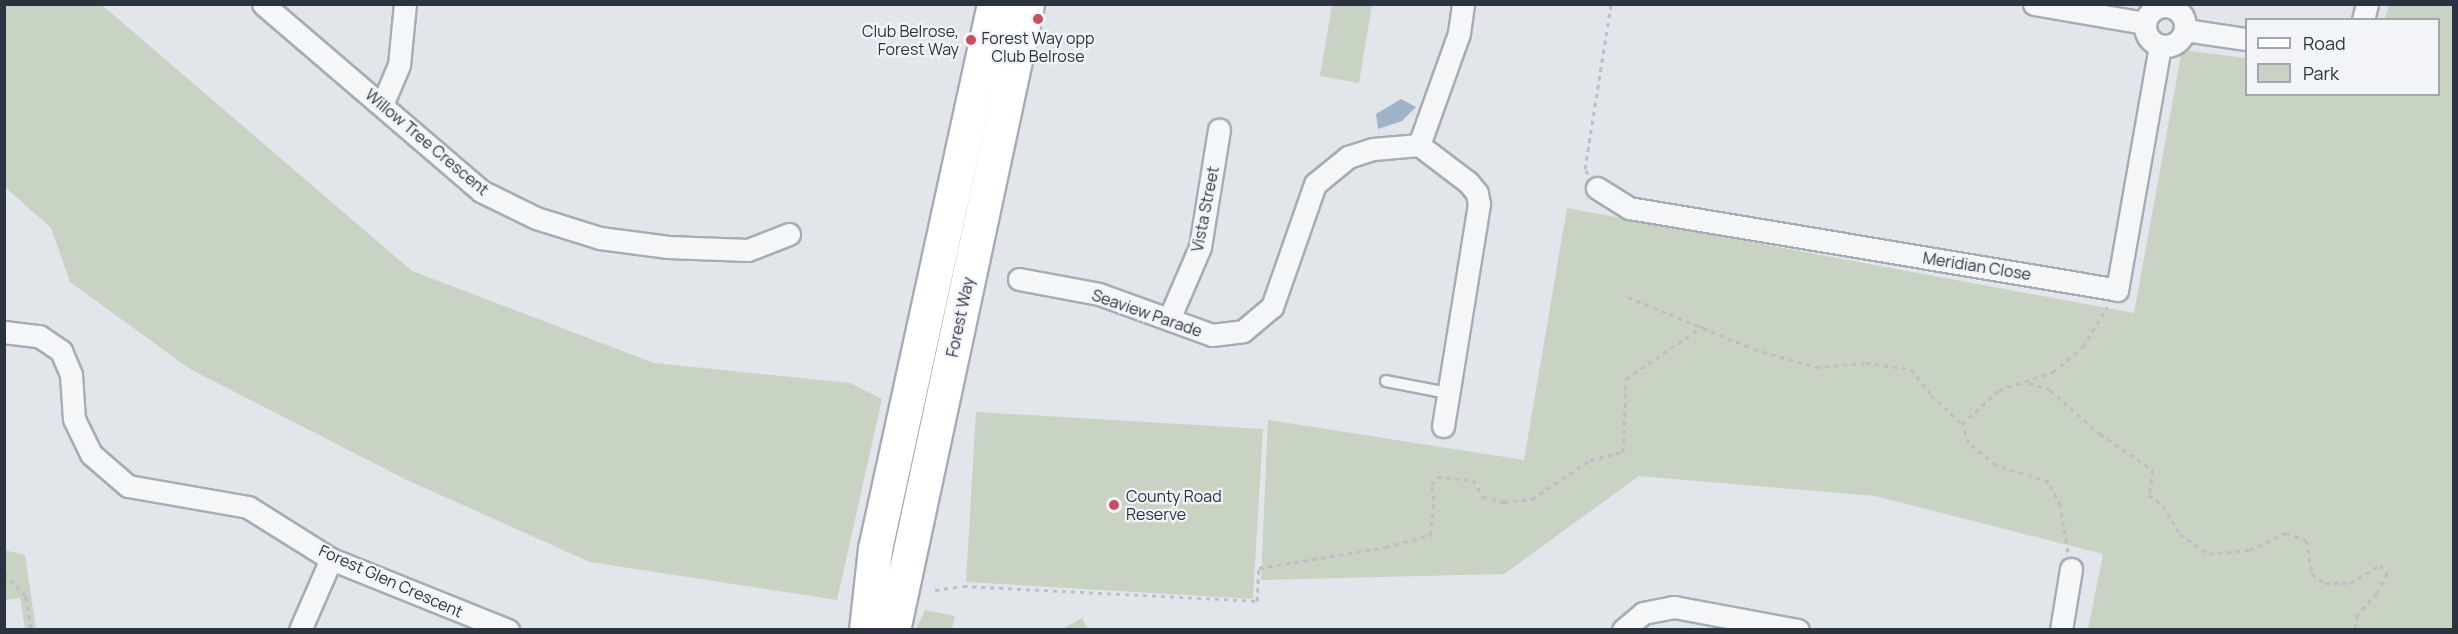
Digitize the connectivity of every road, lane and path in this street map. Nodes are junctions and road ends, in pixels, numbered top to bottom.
1 (263, 4) edge
2 (405, 4) edge
3 (994, 4) edge
4 (1027, 4) edge
5 (1463, 4) edge
6 (1611, 4) edge
7 (2034, 4) edge
8 (2167, 5) edge
9 (2145, 23) junction
10 (2185, 30) junction
11 (2245, 39) edge
12 (2160, 46) junction
13 (382, 105) junction
14 (1219, 130) dead end
15 (1419, 145) junction
16 (1598, 188) joint
17 (789, 234) dead end
18 (1019, 279) dead end
19 (2117, 290) junction
20 (1628, 297) dead end
21 (1169, 319) junction
22 (1703, 326) junction
23 (4, 332) edge
24 (1386, 381) dead end
25 (2029, 383) junction
26 (1448, 393) junction
27 (1962, 424) junction
28 (1443, 426) dead end
29 (331, 559) junction
30 (2071, 569) joint
31 (4, 573) edge
32 (935, 590) dead end
33 (31, 630) edge
34 (300, 630) edge
35 (508, 630) edge
36 (866, 630) edge
37 (892, 630) edge
38 (1623, 630) edge
39 (1798, 630) edge
40 (2061, 630) edge
41 (2355, 630) edge

1 - 13 street, Willow Tree Crescent
2 - 13 street
3 - 36 main road, Forest Way
4 - 37 main road, Forest Way
5 - 15 street
6 - 16 path
7 - 9 street
8 - 9 street
8 - 10 street
9 - 12 street
10 - 11 street
10 - 12 street
12 - 19 street
13 - 17 street, Willow Tree Crescent
14 - 21 street, Vista Street
15 - 21 street, Seaview Parade
15 - 26 street
16 - 19 street, Meridian Close
18 - 21 street, Seaview Parade
19 - 25 path
20 - 22 path
22 - 27 path
22 - 32 path
23 - 29 street, Forest Glen Crescent
24 - 26 lane
25 - 27 path
25 - 41 path
26 - 28 street
27 - 30 path
29 - 34 street
29 - 35 street, Forest Glen Crescent
30 - 40 street
31 - 33 path
38 - 39 street

